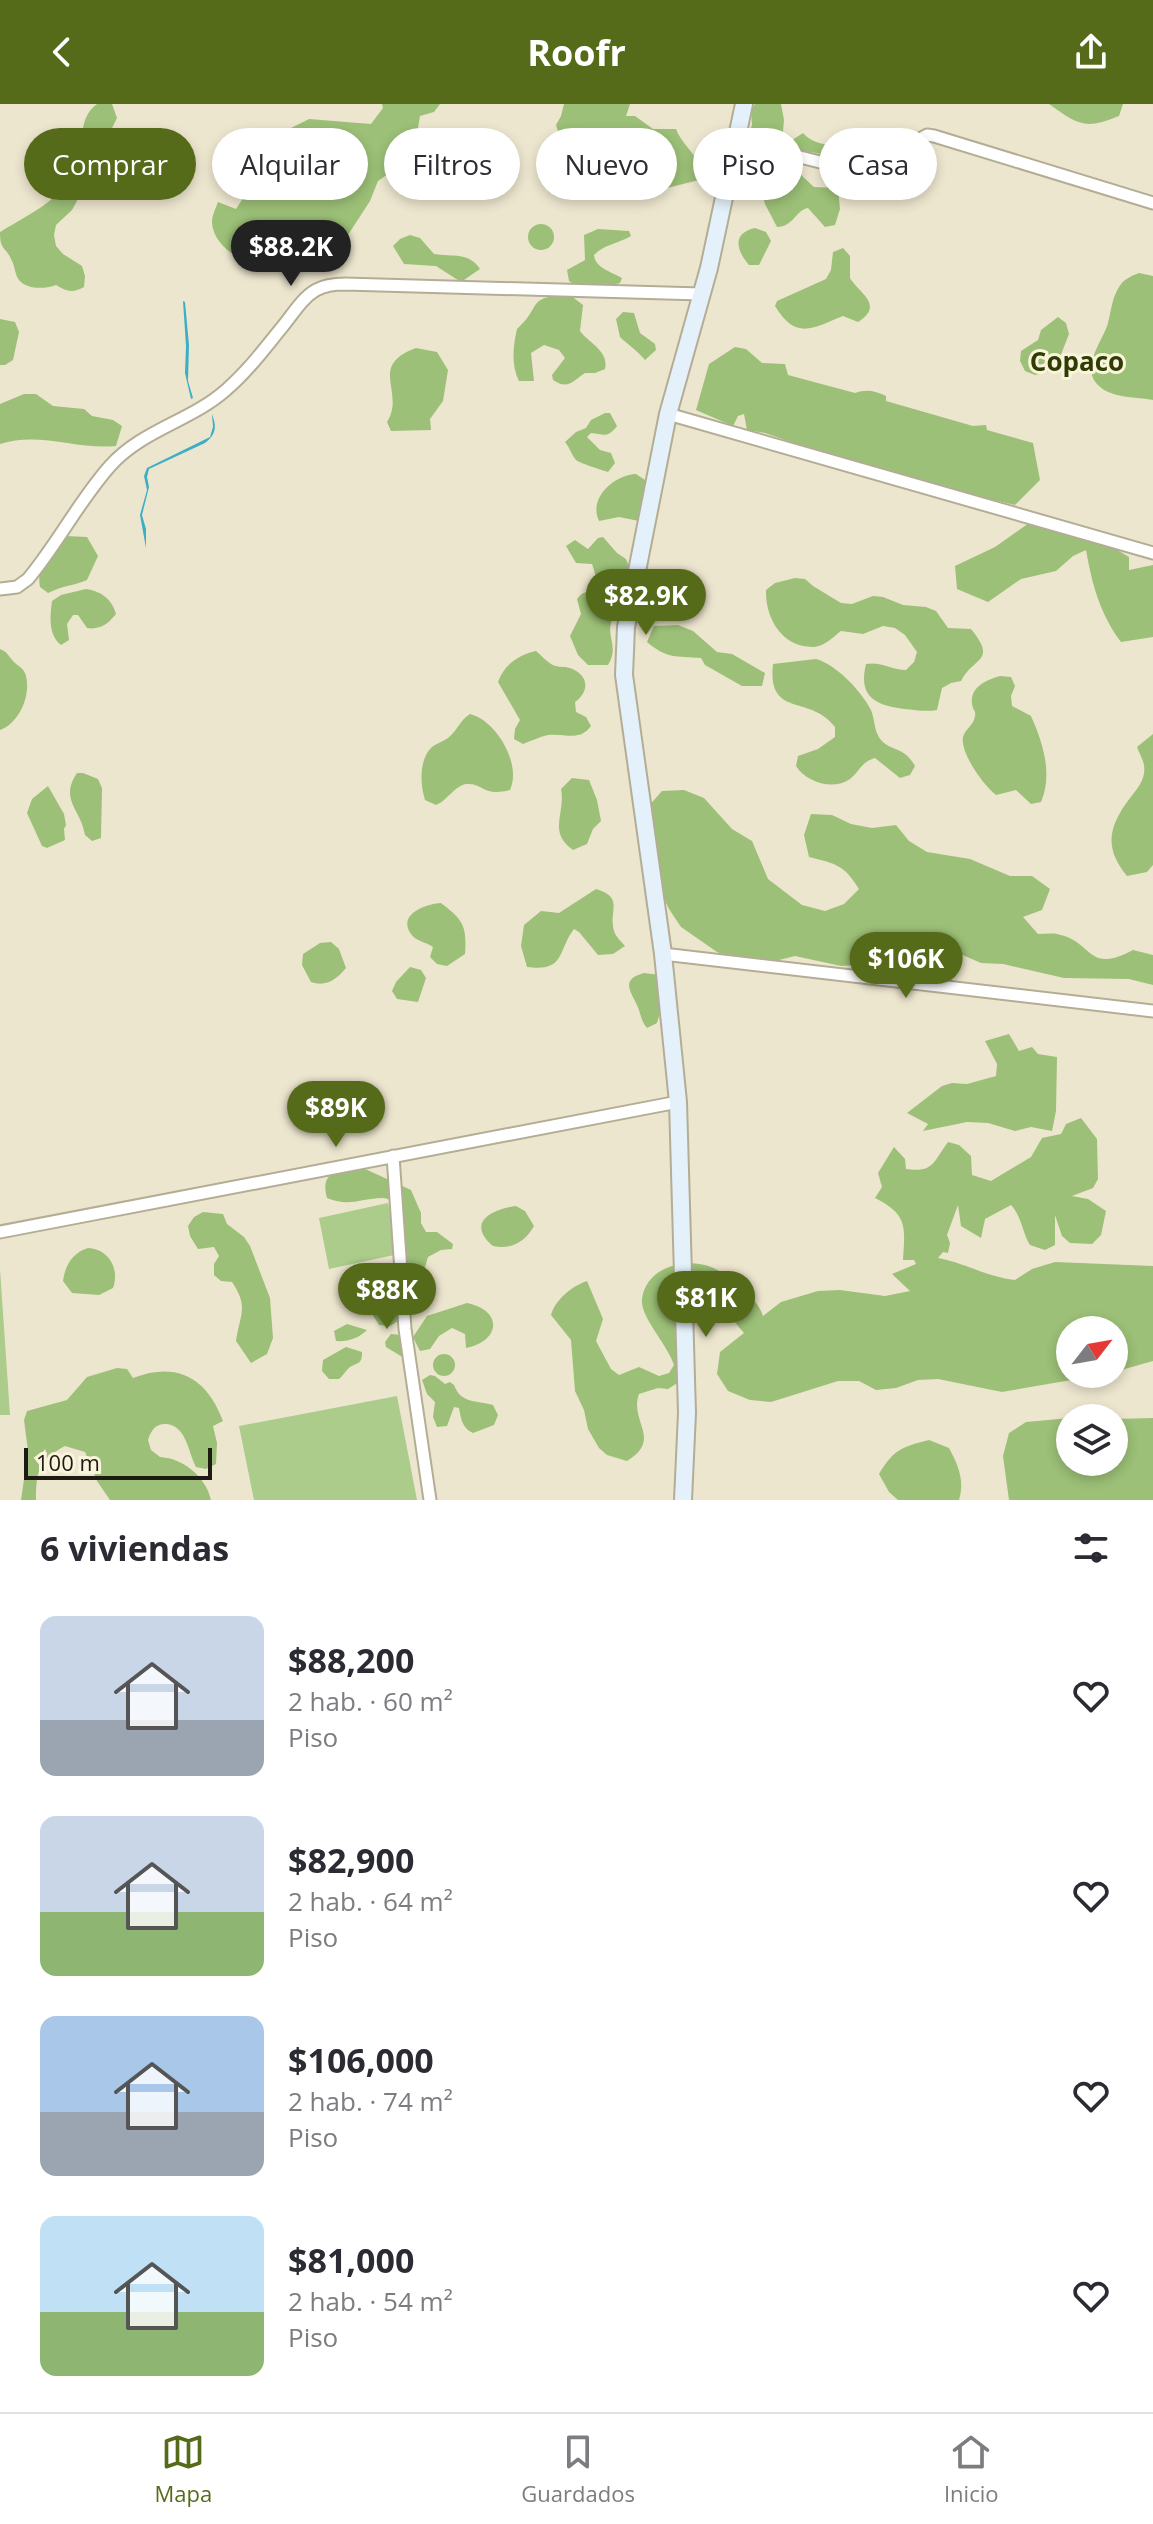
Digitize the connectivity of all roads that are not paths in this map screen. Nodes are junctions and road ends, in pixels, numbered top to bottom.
1 (744, 104) edge
2 (739, 128) edge
3 (803, 158) edge
4 (723, 200) edge
5 (1153, 203) edge
6 (701, 294) junction
7 (668, 414) junction
8 (1153, 553) edge
9 (0, 589) edge
10 (663, 954) junction
11 (1153, 1011) edge
12 (678, 1102) junction
13 (393, 1156) junction
14 (0, 1232) edge
15 (430, 1500) edge
16 (683, 1500) edge

1 - 2 street
3 - 5 street
4 - 6 street
6 - 7 street
6 - 9 street
7 - 8 street
7 - 10 street
10 - 11 street
10 - 12 street
12 - 13 street
12 - 16 street
13 - 14 street
13 - 15 street

